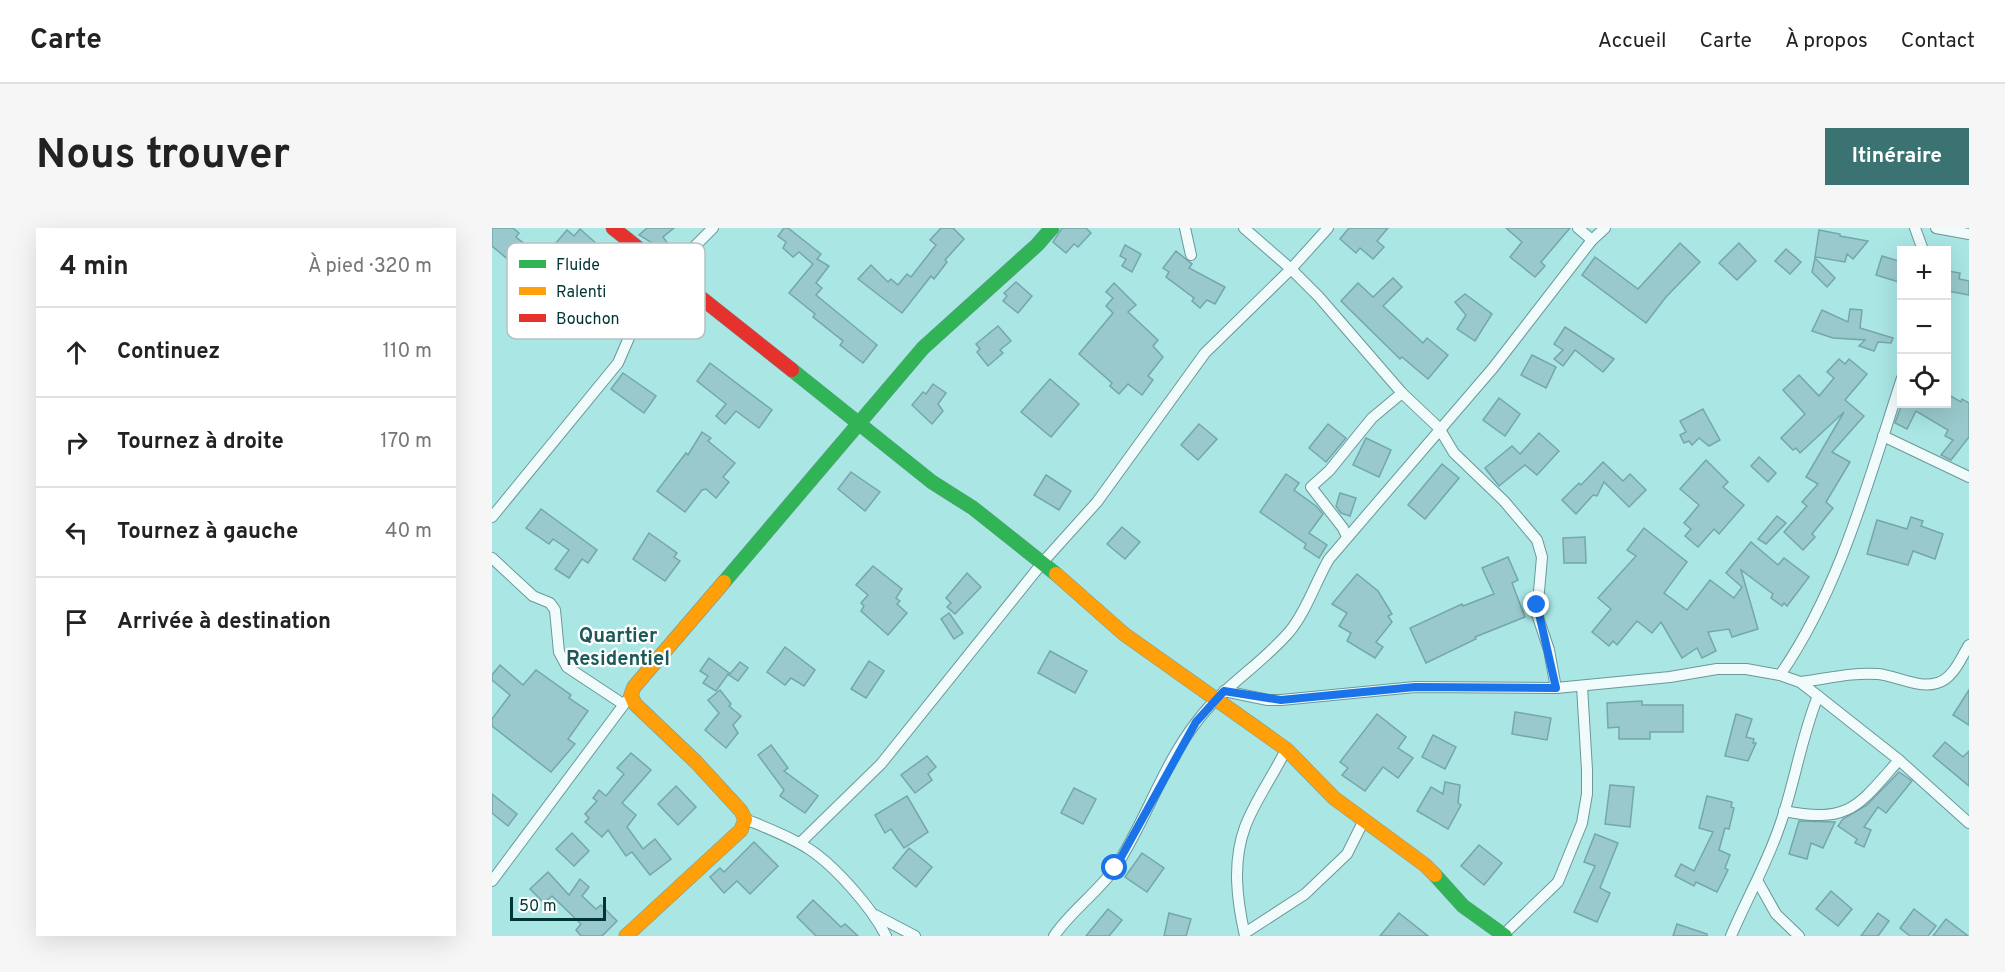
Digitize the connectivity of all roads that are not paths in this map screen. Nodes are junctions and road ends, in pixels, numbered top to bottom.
1 (613, 228) edge
2 (713, 228) edge
3 (1052, 228) edge
4 (1185, 228) edge
5 (1244, 228) edge
6 (1328, 228) edge
7 (1578, 228) edge
8 (1605, 228) edge
9 (1915, 228) edge
10 (1936, 228) edge
11 (1969, 234) edge
12 (1592, 240) junction
13 (632, 243) edge
14 (698, 243) edge
15 (1922, 246) edge
16 (1191, 255) dead end
17 (1291, 269) junction
18 (705, 302) edge
19 (628, 339) edge
20 (1402, 393) junction
21 (1897, 393) edge
22 (859, 424) junction
23 (1439, 428) junction
24 (1883, 436) junction
25 (1969, 477) edge
26 (492, 517) edge
27 (1347, 537) junction
28 (492, 558) edge
29 (1043, 562) junction
30 (1969, 645) edge
31 (1780, 675) junction
32 (1800, 682) junction
33 (1582, 686) junction
34 (1556, 688) junction
35 (1220, 696) junction
36 (1818, 696) junction
37 (627, 700) junction
38 (1286, 749) junction
39 (1899, 760) junction
40 (1784, 811) junction
41 (745, 819) junction
42 (1363, 822) junction
43 (1969, 823) edge
44 (800, 843) junction
45 (492, 881) edge
46 (1758, 882) junction
47 (875, 915) junction
48 (1245, 934) edge
49 (626, 936) edge
50 (886, 936) edge
51 (915, 936) edge
52 (1054, 936) edge
53 (1504, 936) edge
54 (1731, 936) edge
55 (1798, 936) edge

1 - 13 street
2 - 14 street
3 - 22 street
4 - 16 street
5 - 17 street
6 - 17 street
7 - 12 street
8 - 12 street
9 - 15 street
10 - 11 street
12 - 23 street
17 - 20 street
17 - 29 street
18 - 22 street
19 - 26 street
20 - 23 street
20 - 27 street
21 - 24 street
22 - 29 street
22 - 37 street
23 - 27 street
23 - 34 street
24 - 25 street
24 - 31 street
27 - 35 street
28 - 37 street
29 - 35 street
29 - 44 street
30 - 32 street
31 - 32 street
31 - 33 street
32 - 36 street
33 - 34 street
33 - 53 street
34 - 35 street
35 - 38 street
35 - 52 street
36 - 39 street
36 - 40 street
37 - 41 street
37 - 45 street
38 - 42 street
38 - 48 street
39 - 40 street
39 - 43 street
40 - 46 street
41 - 44 street
41 - 49 street
42 - 48 street
42 - 53 street
44 - 47 street
46 - 54 street
46 - 55 street
47 - 50 street
47 - 51 street

